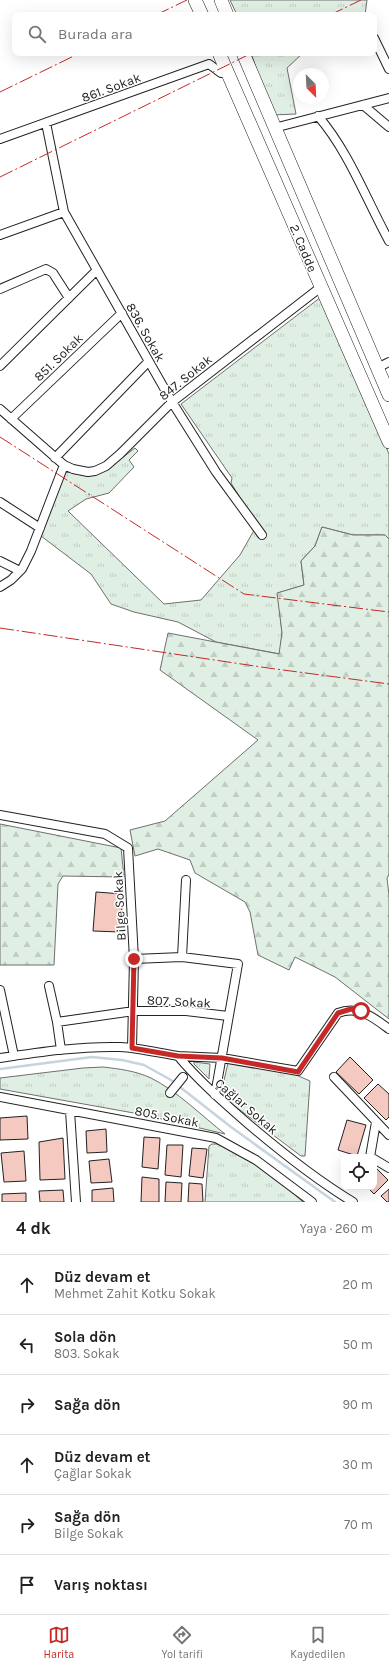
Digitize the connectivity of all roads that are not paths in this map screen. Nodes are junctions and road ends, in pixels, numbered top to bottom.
1 (195, 0) edge
2 (221, 0) edge
3 (201, 12) edge
4 (226, 12) edge
5 (377, 44) edge
6 (220, 56) edge
7 (244, 56) edge
8 (389, 69) edge
9 (227, 72) junction
10 (389, 98) edge
11 (363, 105) junction
12 (318, 116) junction
13 (46, 123) junction
14 (389, 127) edge
15 (274, 128) junction
16 (0, 139) edge
17 (64, 212) junction
18 (0, 235) edge
19 (389, 239) edge
20 (97, 270) junction
21 (321, 287) junction
22 (0, 289) edge
23 (69, 298) junction
24 (122, 313) junction
25 (148, 362) junction
26 (389, 362) edge
27 (0, 366) edge
28 (377, 368) junction
29 (389, 395) edge
30 (172, 402) junction
31 (0, 409) edge
32 (11, 419) junction
33 (389, 442) edge
34 (55, 458) junction
35 (64, 465) junction
36 (0, 502) edge
37 (40, 528) junction
38 (262, 535) dead end
39 (0, 560) edge
40 (20, 570) junction
41 (0, 587) edge
42 (0, 815) edge
43 (186, 880) dead end
44 (182, 957) junction
45 (134, 959) junction
46 (49, 986) dead end
47 (0, 990) edge
48 (134, 1011) junction
49 (228, 1016) junction
50 (57, 1022) junction
51 (389, 1029) edge
52 (132, 1048) junction
53 (61, 1050) junction
54 (14, 1056) junction
55 (178, 1056) junction
56 (0, 1058) edge
57 (222, 1058) junction
58 (183, 1077) dead end
59 (334, 1077) dead end
60 (170, 1093) dead end
61 (215, 1096) junction
62 (0, 1097) edge
63 (70, 1111) junction
64 (376, 1122) junction
65 (389, 1135) edge
66 (371, 1154) edge
67 (377, 1161) edge
68 (389, 1168) edge
69 (76, 1202) edge
70 (312, 1202) edge
71 (353, 1202) edge

1 - 3 main road
2 - 4 main road
5 - 8 street
6 - 9 main road, 2. Cadde
7 - 15 main road, 2. Cadde
9 - 13 street, 861. Sokak
9 - 21 main road, 2. Cadde
10 - 11 street
11 - 12 street
11 - 14 street
12 - 15 street
12 - 19 street
13 - 16 street, 861. Sokak
13 - 17 street, 836. Sokak
15 - 28 main road, 2. Cadde
17 - 18 street
17 - 20 street, 836. Sokak
20 - 23 street
20 - 24 street, 836. Sokak
21 - 30 street, 847. Sokak
21 - 33 main road, 2. Cadde
22 - 23 street
23 - 27 street
24 - 25 street, 836. Sokak
24 - 32 street, 851. Sokak
25 - 30 street, 836. Sokak
25 - 34 street
26 - 28 street
28 - 29 main road, 2. Cadde
30 - 35 street, 847. Sokak
30 - 38 street, 836. Sokak
31 - 32 street
32 - 34 street
34 - 35 street
35 - 37 street
36 - 37 street
37 - 40 street
39 - 40 street
40 - 41 street
42 - 45 street, Bilge Sokak
43 - 44 street
44 - 45 street
44 - 49 street
45 - 48 street, Bilge Sokak
46 - 50 street
47 - 54 street
48 - 49 street, 807. Sokak
48 - 50 street, 807. Sokak
48 - 52 street, Bilge Sokak
49 - 57 street
50 - 53 street
51 - 57 street
52 - 53 street
52 - 55 street
53 - 54 street
54 - 56 street
55 - 57 street
55 - 61 street, Çağlar Sokak
57 - 61 street
58 - 60 street
59 - 64 street
61 - 71 street, Çağlar Sokak
62 - 63 street, 805. Sokak
63 - 69 street
63 - 70 street, 805. Sokak
64 - 65 street
64 - 66 street
67 - 68 street

